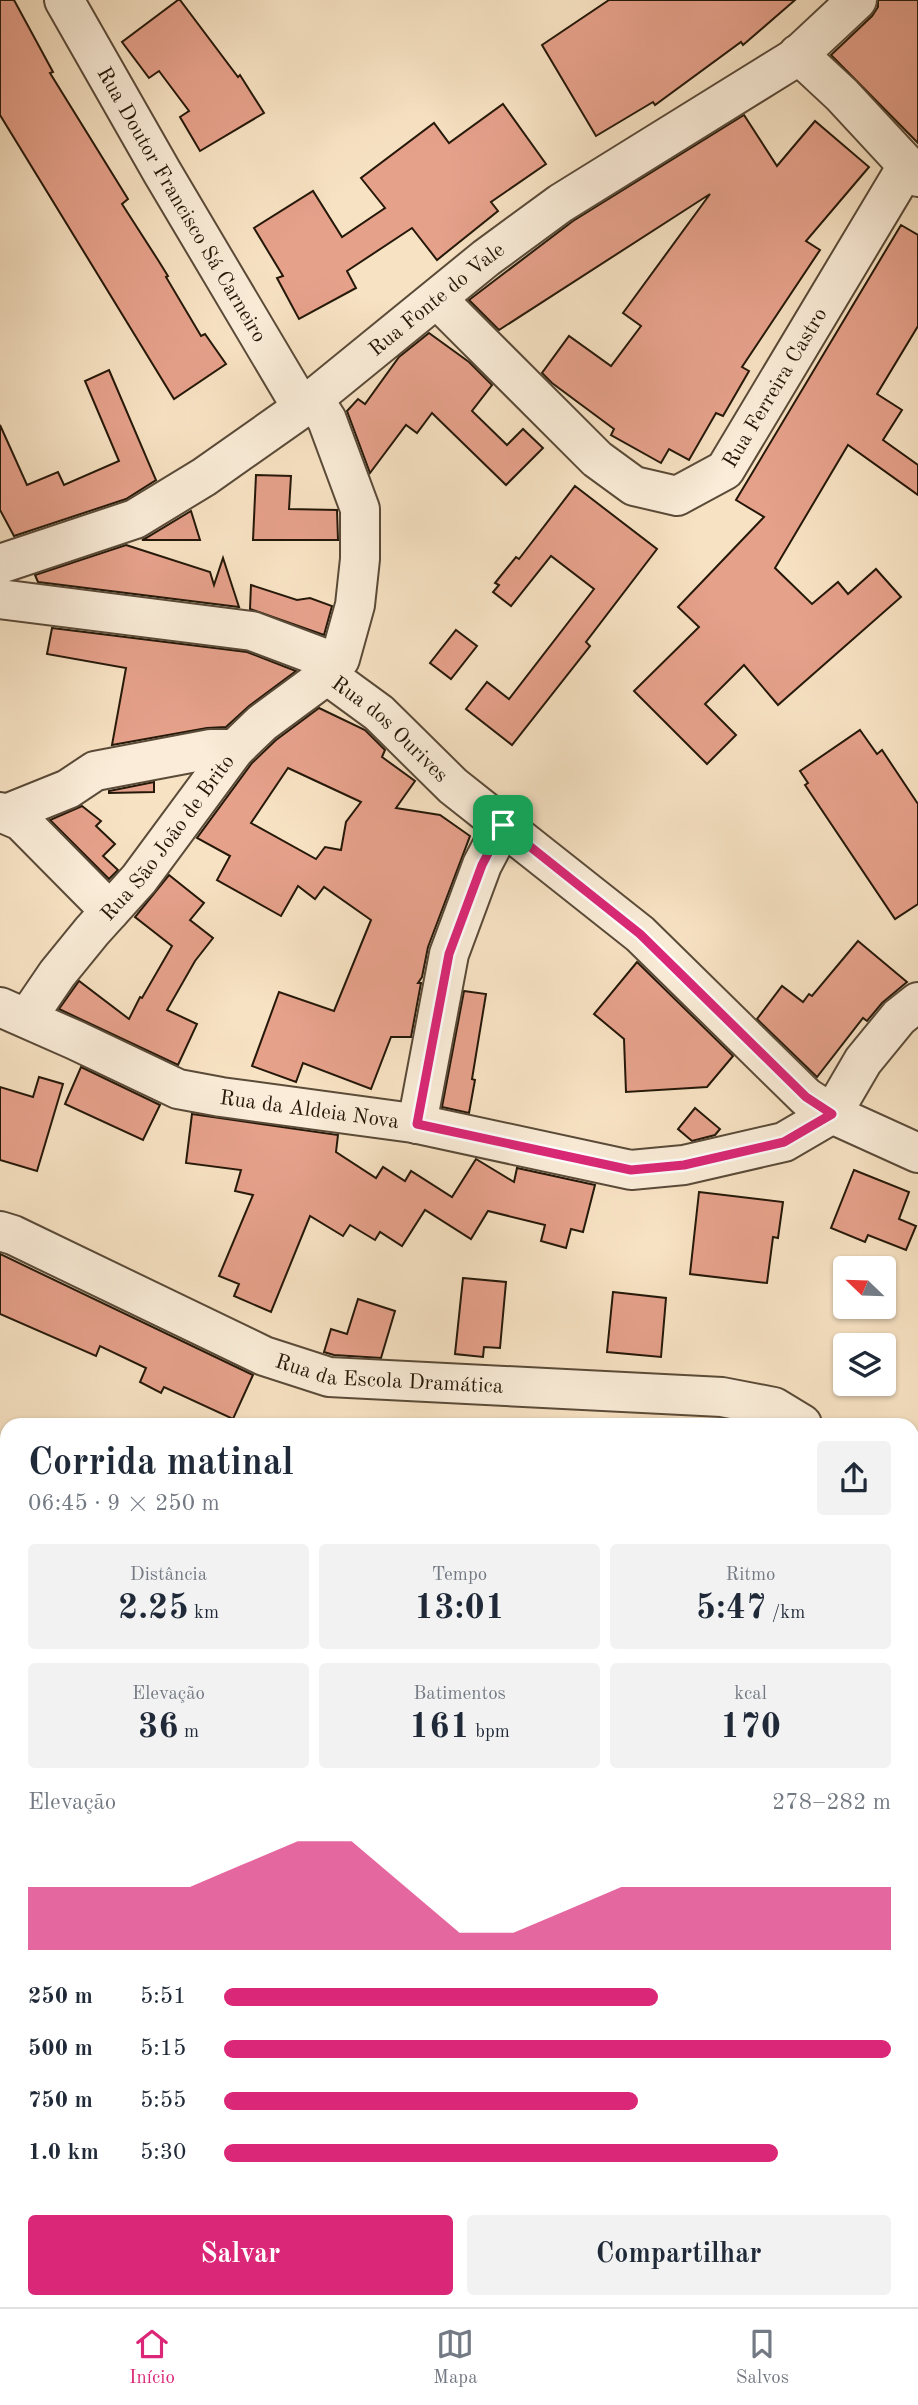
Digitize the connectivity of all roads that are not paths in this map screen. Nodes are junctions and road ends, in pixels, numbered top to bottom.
1 (64, 0) edge
2 (858, 0) edge
3 (798, 54) junction
4 (913, 172) edge
5 (437, 299) junction
6 (307, 403) junction
7 (0, 564) edge
8 (0, 599) edge
9 (327, 675) junction
10 (235, 749) junction
11 (3, 813) edge
12 (503, 825) junction
13 (110, 911) junction
14 (918, 1002) edge
15 (13, 1013) edge
16 (832, 1114) junction
17 (417, 1124) junction
18 (918, 1153) edge
19 (0, 1231) edge
20 (792, 1418) edge

1 - 6 street, Rua Doutor Francisco Sá Carneiro
2 - 3 street, Rua Fonte do Vale
3 - 4 street
3 - 5 street, Rua Fonte do Vale
4 - 5 street, Rua Ferreira Castro
5 - 6 street, Rua Fonte do Vale
6 - 7 street, Rua Fonte do Vale
6 - 9 street, Rua Doutor Francisco Sá Carneiro
8 - 9 street, Rua dos Ourives
9 - 10 street, Rua São João de Brito
9 - 12 street, Rua dos Ourives
10 - 11 street
10 - 13 street, Rua São João de Brito
11 - 13 street
12 - 16 street, Rua dos Ourives
12 - 17 street
13 - 15 street, Rua São João de Brito
14 - 16 street
15 - 17 street, Rua da Aldeia Nova
16 - 17 street, Rua da Aldeia Nova
16 - 18 street, Rua dos Ourives
19 - 20 street, Rua da Escola Dramática

